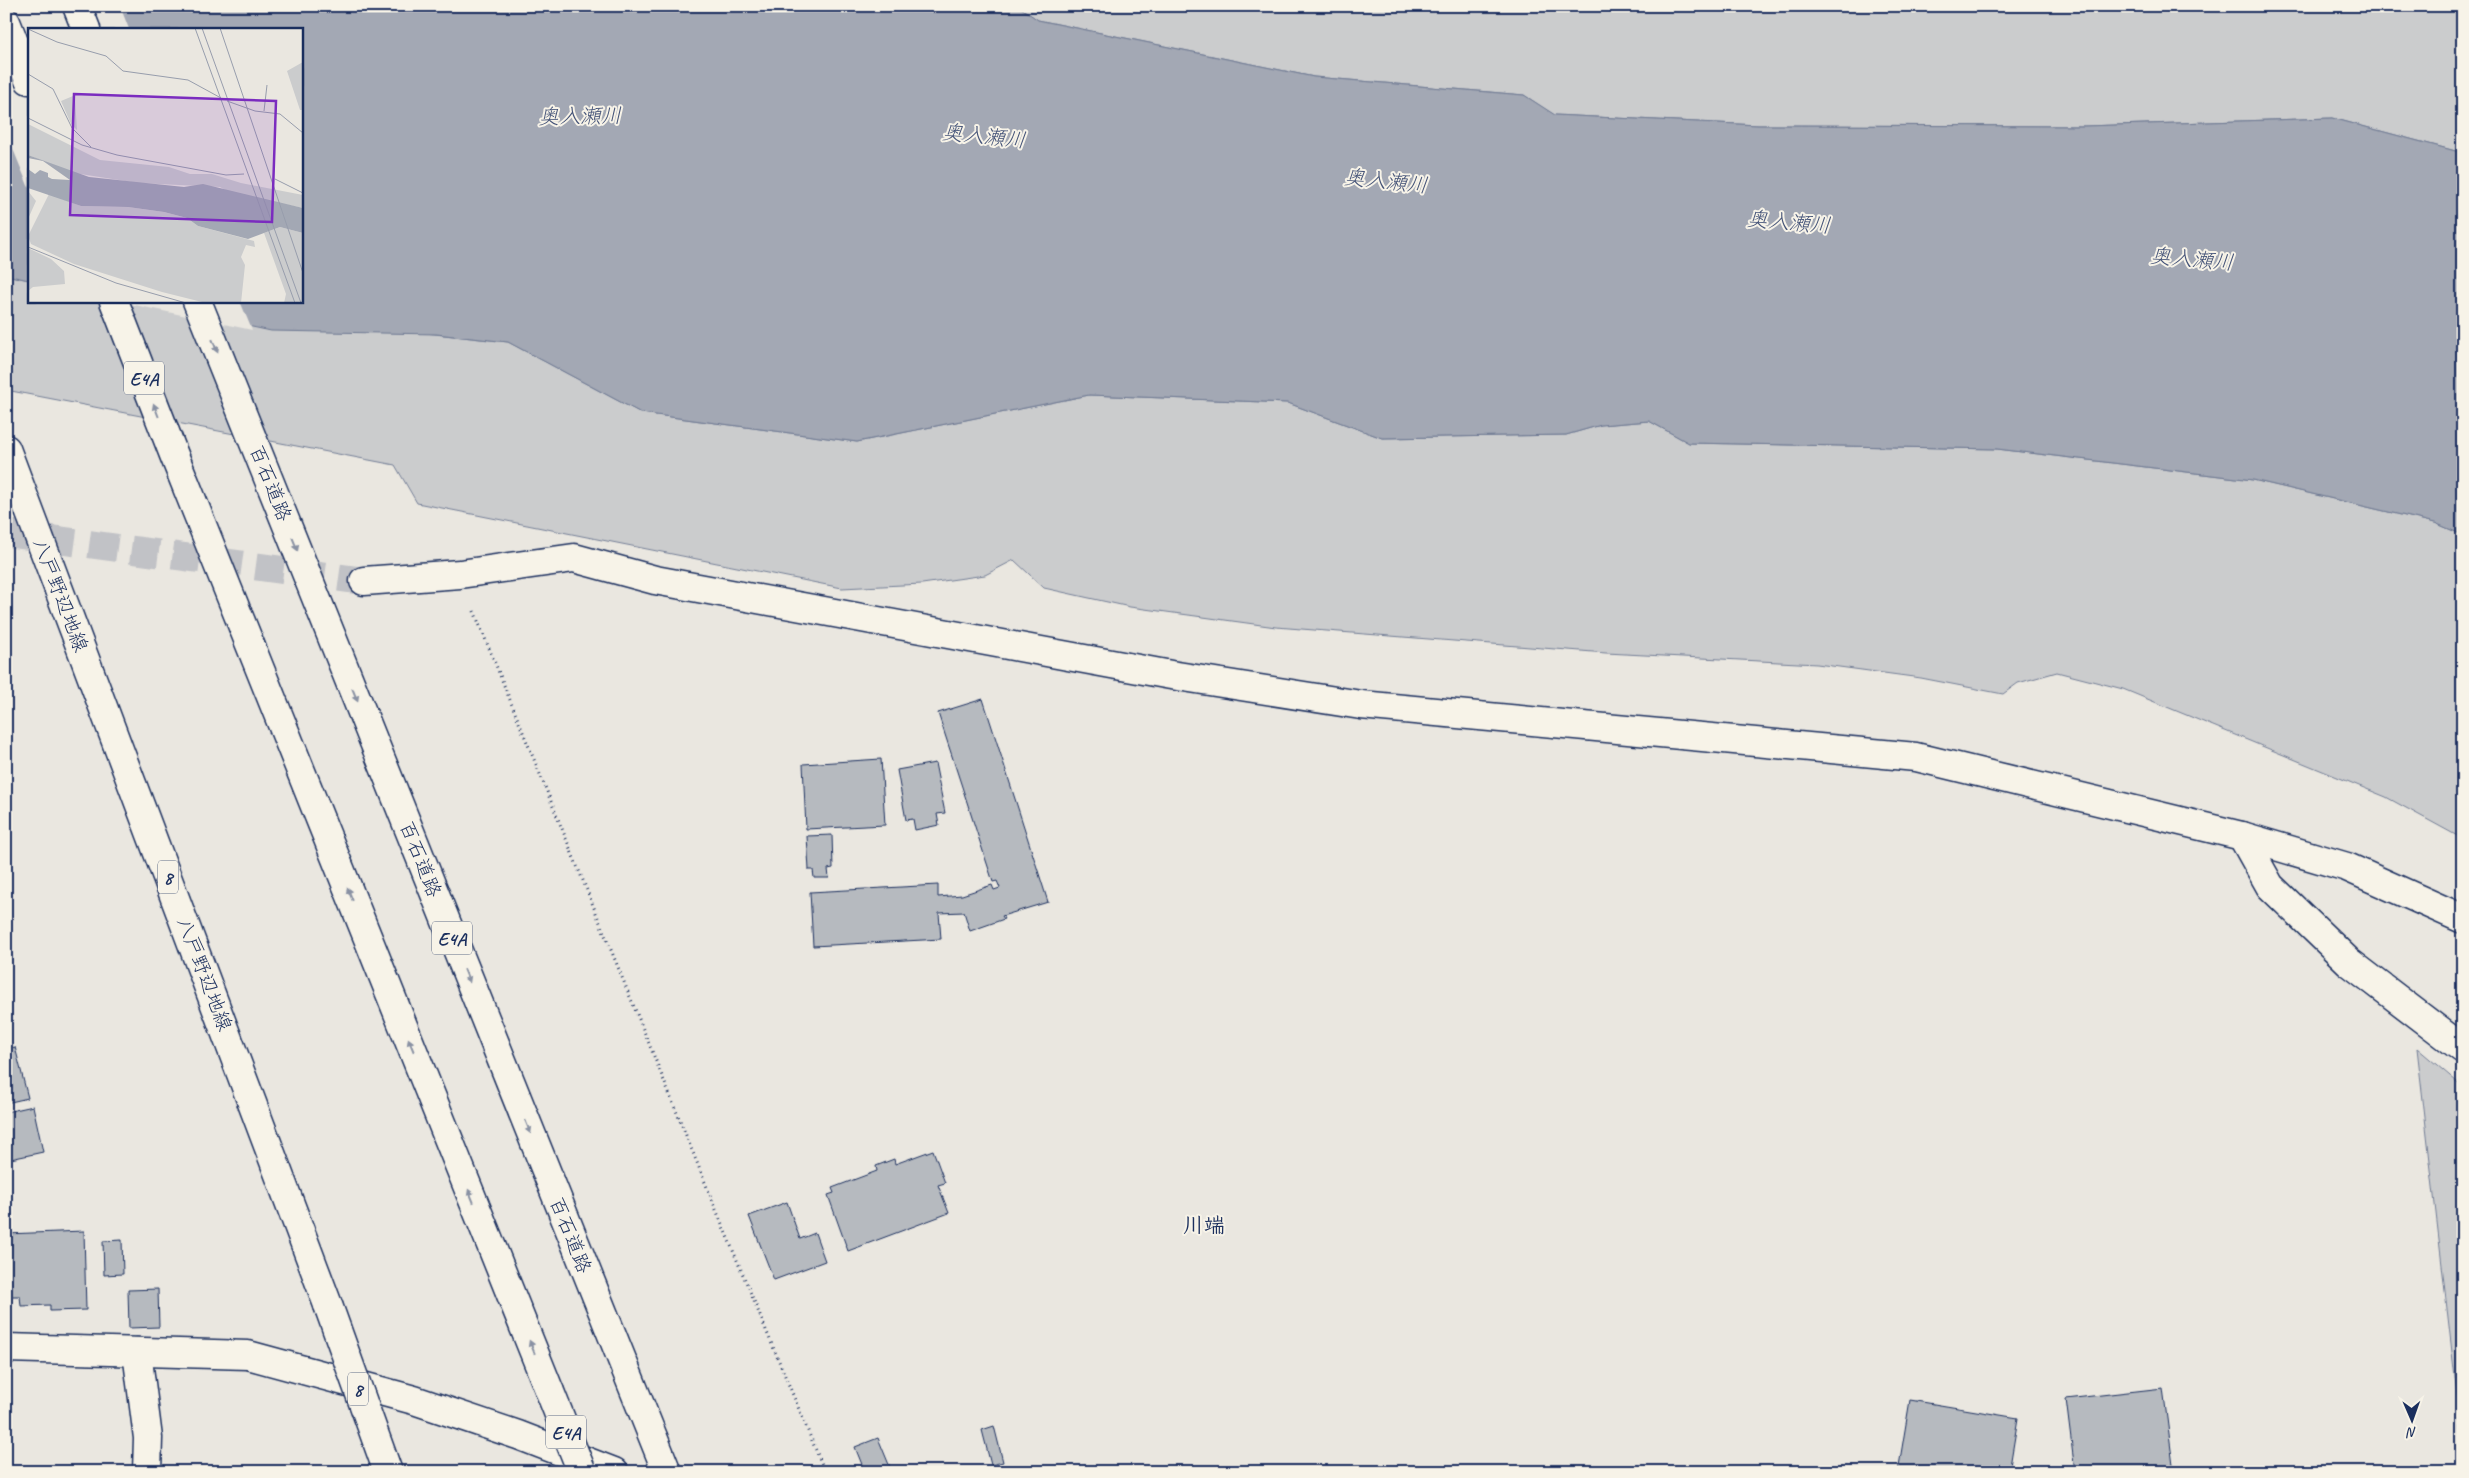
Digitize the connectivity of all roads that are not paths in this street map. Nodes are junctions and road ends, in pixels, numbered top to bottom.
1 (77, 6) edge
2 (6, 22) edge
3 (86, 28) edge
4 (28, 77) edge
5 (114, 302) edge
6 (197, 302) edge
7 (6, 450) edge
8 (364, 581) tunnel mouth
9 (2242, 836) junction
10 (2463, 919) edge
11 (2463, 1050) edge
12 (6, 1348) edge
13 (137, 1352) junction
14 (147, 1472) edge
15 (388, 1472) edge
16 (582, 1472) edge
17 (614, 1472) edge
18 (667, 1472) edge

1 - 3 main road
2 - 4 main road
16 -> 5 main road, E4A, bridge
6 -> 18 main road, 百石道路 / E4A
7 - 15 main road, 八戸野辺地線 / 8, bridge
8 - 9 main road
9 - 10 main road
9 - 11 main road
12 - 13 main road
13 - 14 main road
13 - 17 main road

